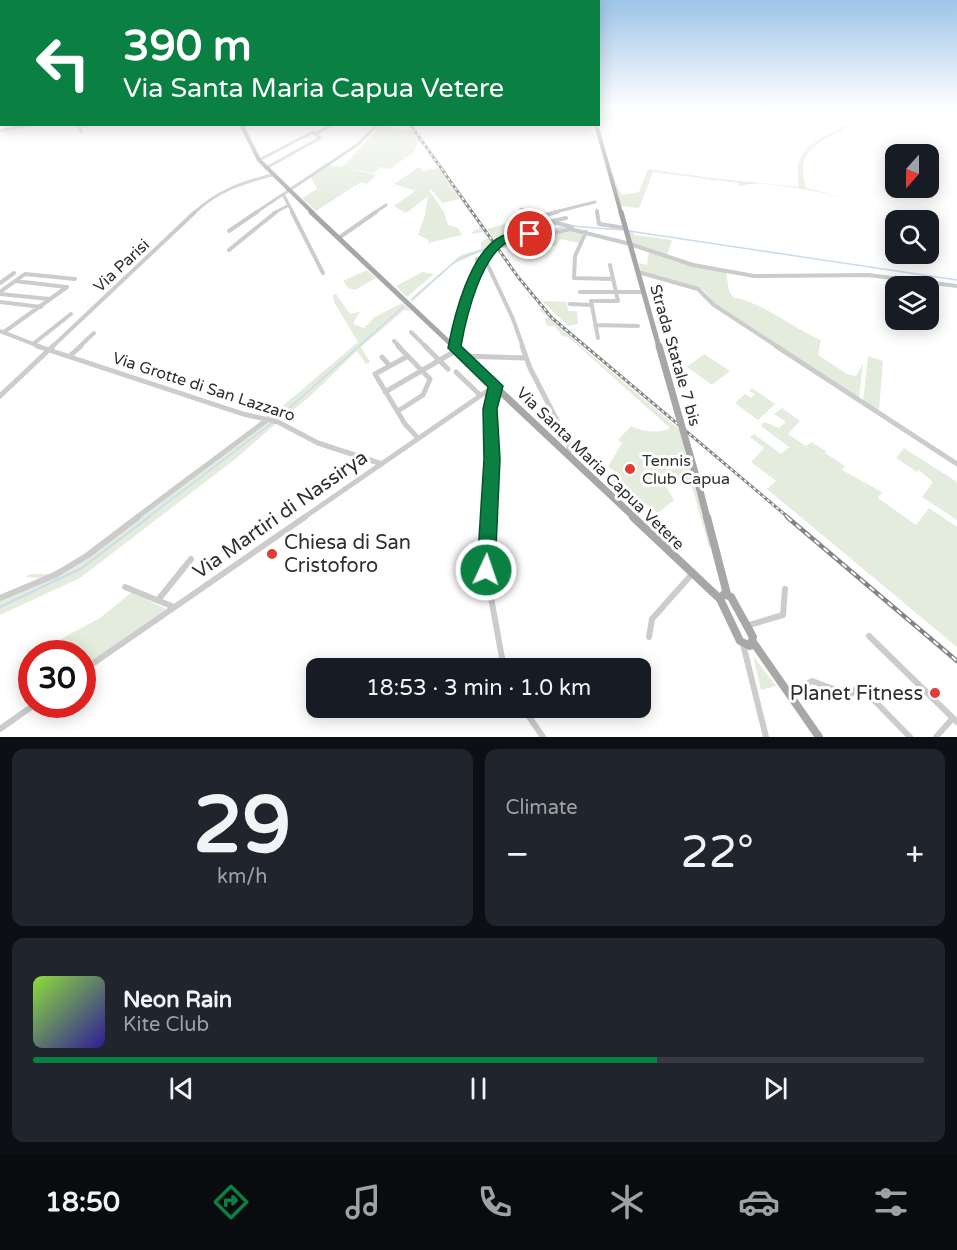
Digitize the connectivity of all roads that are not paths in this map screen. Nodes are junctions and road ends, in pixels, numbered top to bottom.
1 (250, 142) edge
2 (295, 142) edge
3 (312, 142) edge
4 (360, 142) edge
5 (601, 142) edge
6 (259, 160) junction
7 (266, 168) junction
8 (272, 175) junction
9 (286, 191) junction
10 (595, 202) dead end
11 (289, 205) junction
12 (386, 205) dead end
13 (521, 209) dead end
14 (597, 210) dead end
15 (538, 217) junction
16 (567, 218) dead end
17 (550, 222) junction
18 (626, 228) junction
19 (229, 231) dead end
20 (586, 232) junction
21 (593, 233) junction
22 (543, 235) junction
23 (340, 237) junction
24 (630, 244) junction
25 (502, 246) dead end
26 (229, 250) dead end
27 (610, 265) dead end
28 (638, 272) junction
29 (14, 273) dead end
30 (323, 273) dead end
31 (477, 276) junction
32 (75, 279) dead end
33 (613, 279) junction
34 (2, 280) edge
35 (15, 281) junction
36 (957, 286) edge
37 (580, 292) dead end
38 (616, 292) junction
39 (644, 292) junction
40 (0, 293) edge
41 (50, 299) junction
42 (0, 302) edge
43 (570, 304) dead end
44 (592, 305) junction
45 (41, 307) junction
46 (71, 314) dead end
47 (595, 325) junction
48 (638, 326) dead end
49 (2, 332) edge
50 (411, 332) dead end
51 (94, 333) dead end
52 (597, 338) dead end
53 (394, 341) dead end
54 (33, 344) junction
55 (50, 349) junction
56 (456, 349) junction
57 (71, 355) junction
58 (408, 356) junction
59 (463, 356) junction
60 (382, 357) dead end
61 (526, 358) junction
62 (439, 360) junction
63 (390, 366) junction
64 (448, 369) dead end
65 (422, 370) junction
66 (456, 372) dead end
67 (496, 386) junction
68 (385, 392) junction
69 (480, 395) junction
70 (0, 396) edge
71 (398, 411) junction
72 (270, 420) junction
73 (418, 438) junction
74 (569, 454) junction
75 (382, 464) junction
76 (957, 464) edge
77 (191, 559) dead end
78 (692, 574) junction
79 (125, 588) dead end
80 (785, 589) dead end
81 (724, 596) junction
82 (0, 598) edge
83 (158, 600) junction
84 (174, 607) junction
85 (746, 626) junction
86 (649, 636) dead end
87 (869, 636) dead end
88 (748, 643) junction
89 (502, 658) edge
90 (96, 661) edge
91 (790, 694) junction
92 (18, 716) edge
93 (530, 718) edge
94 (955, 720) edge
95 (0, 729) edge
96 (543, 737) edge
97 (766, 737) edge
98 (819, 737) edge
99 (910, 737) edge
100 (936, 737) edge

1 - 6 main road, Via Santa Maria Capua Vetere
2 - 6 street
3 - 7 street
4 - 9 street
5 - 18 main road, Strada Statale 7 bis
6 - 7 main road, Via Santa Maria Capua Vetere
7 - 8 main road, Via Santa Maria Capua Vetere
8 - 9 main road, Via Santa Maria Capua Vetere
8 - 55 street, Via Parisi
9 - 11 street
9 - 19 street
9 - 23 main road, Via Santa Maria Capua Vetere
10 - 15 street
11 - 26 street
11 - 30 street
12 - 23 street
13 - 15 street
14 - 18 street
15 - 17 street
16 - 17 street
17 - 21 street
18 - 24 main road, Strada Statale 7 bis
20 - 21 street
20 - 22 street
20 - 33 street
21 - 24 street
22 - 25 street
22 - 31 street, bridge
23 - 56 main road, Via Santa Maria Capua Vetere
24 - 28 main road, Strada Statale 7 bis
24 - 36 street
27 - 33 street
28 - 39 main road, Strada Statale 7 bis
28 - 76 street
29 - 34 street
31 - 56 street
31 - 61 street
32 - 35 street
33 - 38 street
35 - 40 street
35 - 41 street
37 - 38 street
38 - 39 street
38 - 44 street
39 - 81 main road, Strada Statale 7 bis, bridge
40 - 41 street
41 - 45 street
42 - 45 street
43 - 44 street
44 - 47 street
45 - 49 street
46 - 54 street
47 - 48 street
47 - 52 street
49 - 54 street, Via Grotte di San Lazzaro
50 - 62 street
51 - 57 street
53 - 58 street
54 - 55 street, Via Grotte di San Lazzaro
55 - 57 street, Via Grotte di San Lazzaro
55 - 70 street, Via Parisi
56 - 59 main road, Via Santa Maria Capua Vetere
56 - 62 street
57 - 72 street, Via Grotte di San Lazzaro
58 - 63 street
58 - 65 street
59 - 61 street
59 - 67 main road, Via Santa Maria Capua Vetere
60 - 63 street
61 - 74 street
62 - 64 street
62 - 65 street
63 - 68 street
65 - 68 street
65 - 71 street
66 - 69 street
67 - 69 street, Via Martiri di Nassirya
67 - 74 main road, Via Santa Maria Capua Vetere
67 - 89 street
68 - 71 street
69 - 73 street, Via Martiri di Nassirya
71 - 73 street
72 - 75 street, Via Grotte di San Lazzaro
72 - 82 street
73 - 75 street, Via Martiri di Nassirya
74 - 78 main road, Via Santa Maria Capua Vetere
75 - 84 street, Via Martiri di Nassirya
77 - 83 street
78 - 81 main road, Via Santa Maria Capua Vetere
78 - 86 street
79 - 83 street
80 - 85 street
81 - 85 main road
81 - 88 main road
83 - 84 street
84 - 90 street, Via Martiri di Nassirya
85 - 88 main road
87 - 94 street
88 - 91 main road
88 - 97 street
91 - 98 main road
91 - 99 street
92 - 95 street
93 - 96 street
94 - 100 street

